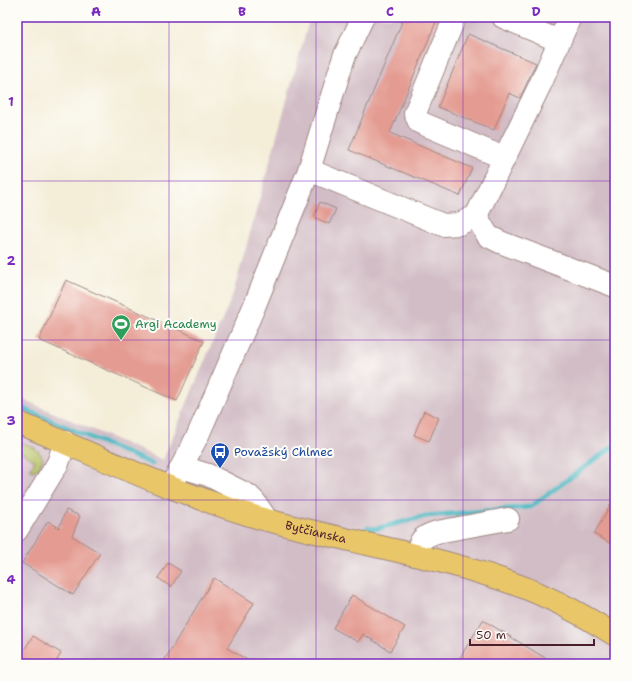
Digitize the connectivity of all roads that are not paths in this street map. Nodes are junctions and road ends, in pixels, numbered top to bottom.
1 (363, 17) edge
2 (455, 17) edge
3 (504, 17) edge
4 (570, 17) edge
5 (559, 41) junction
6 (504, 158) junction
7 (309, 170) junction
8 (476, 216) junction
9 (615, 286) edge
10 (17, 422) edge
11 (65, 442) junction
12 (182, 467) junction
13 (171, 487) junction
14 (508, 518) dead end
15 (267, 520) junction
16 (17, 530) edge
17 (416, 555) junction
18 (615, 635) edge

1 - 7 lane
2 - 6 lane
3 - 5 lane
4 - 5 lane
5 - 6 lane
6 - 8 lane
7 - 8 lane
7 - 12 lane
8 - 9 lane
10 - 11 main road, Bytčianska
11 - 13 main road, Bytčianska
11 - 16 lane
12 - 13 lane
12 - 15 lane
13 - 15 main road, Bytčianska
14 - 17 lane
15 - 17 main road, Bytčianska
17 - 18 main road, Bytčianska

